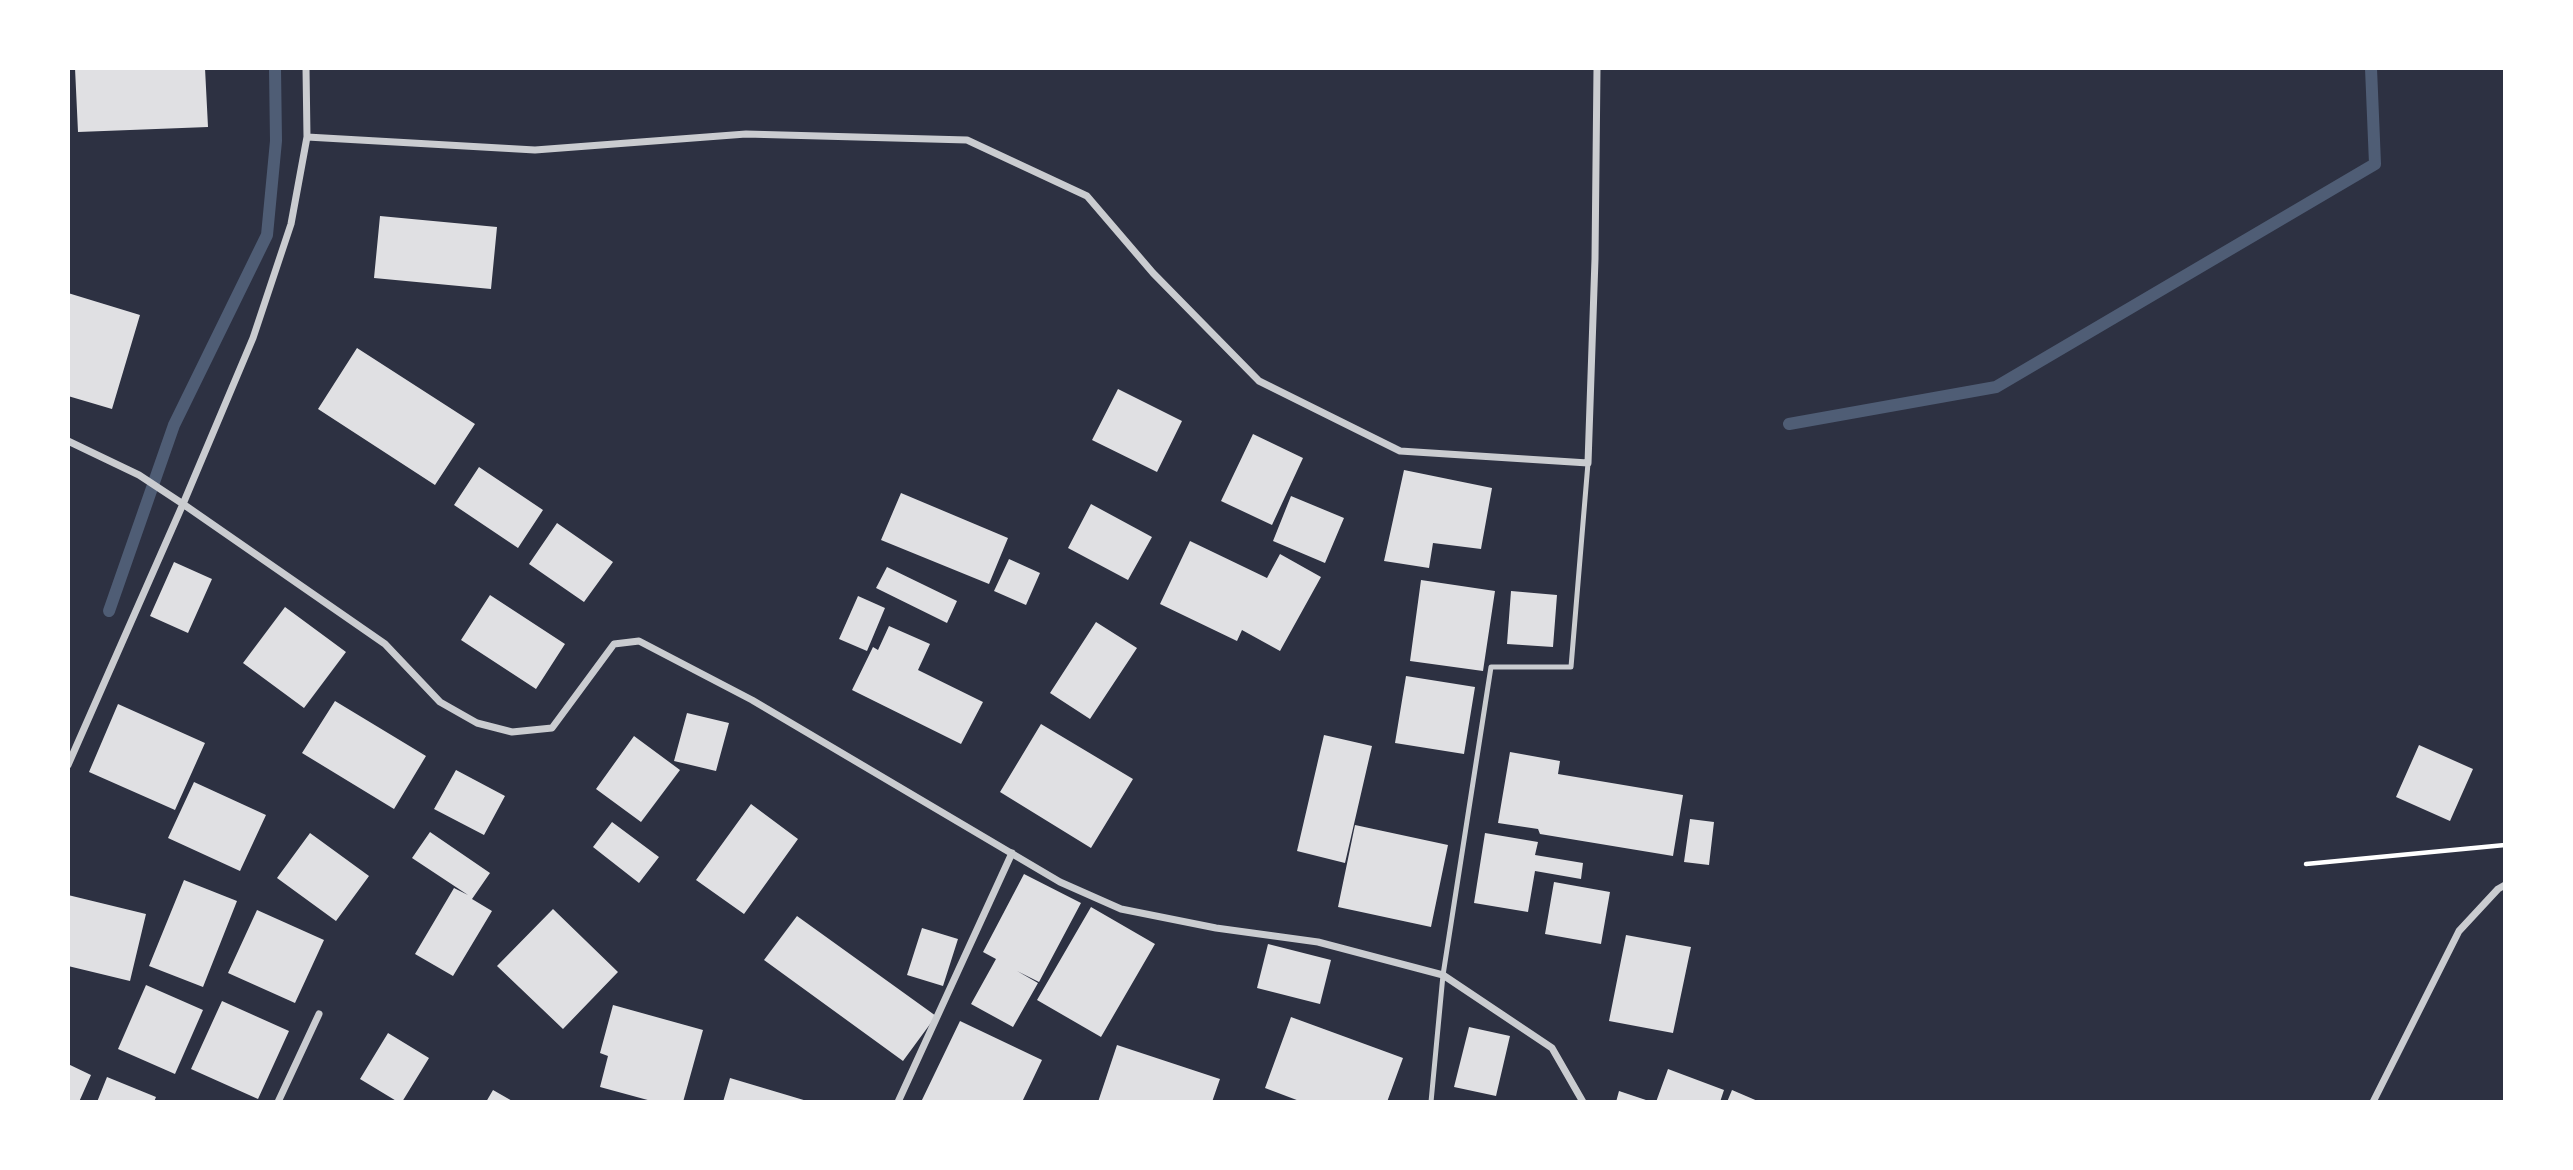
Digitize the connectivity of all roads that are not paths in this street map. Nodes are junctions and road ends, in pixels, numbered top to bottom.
1 (306, 68) edge
2 (1597, 68) edge
3 (307, 137) junction
4 (68, 441) edge
5 (1588, 463) junction
6 (183, 503) junction
7 (68, 765) edge
8 (1012, 853) junction
9 (2505, 885) edge
10 (1443, 975) junction
11 (319, 1014) dead end
12 (278, 1102) edge
13 (898, 1102) edge
14 (1431, 1102) edge
15 (1583, 1102) edge
16 (2373, 1102) edge

1 - 3 street
2 - 5 street
3 - 5 street
3 - 6 street
4 - 6 street
5 - 10 lane
6 - 7 street
6 - 8 street
8 - 10 street
8 - 13 street
9 - 16 street
10 - 14 lane
10 - 15 street
11 - 12 street

